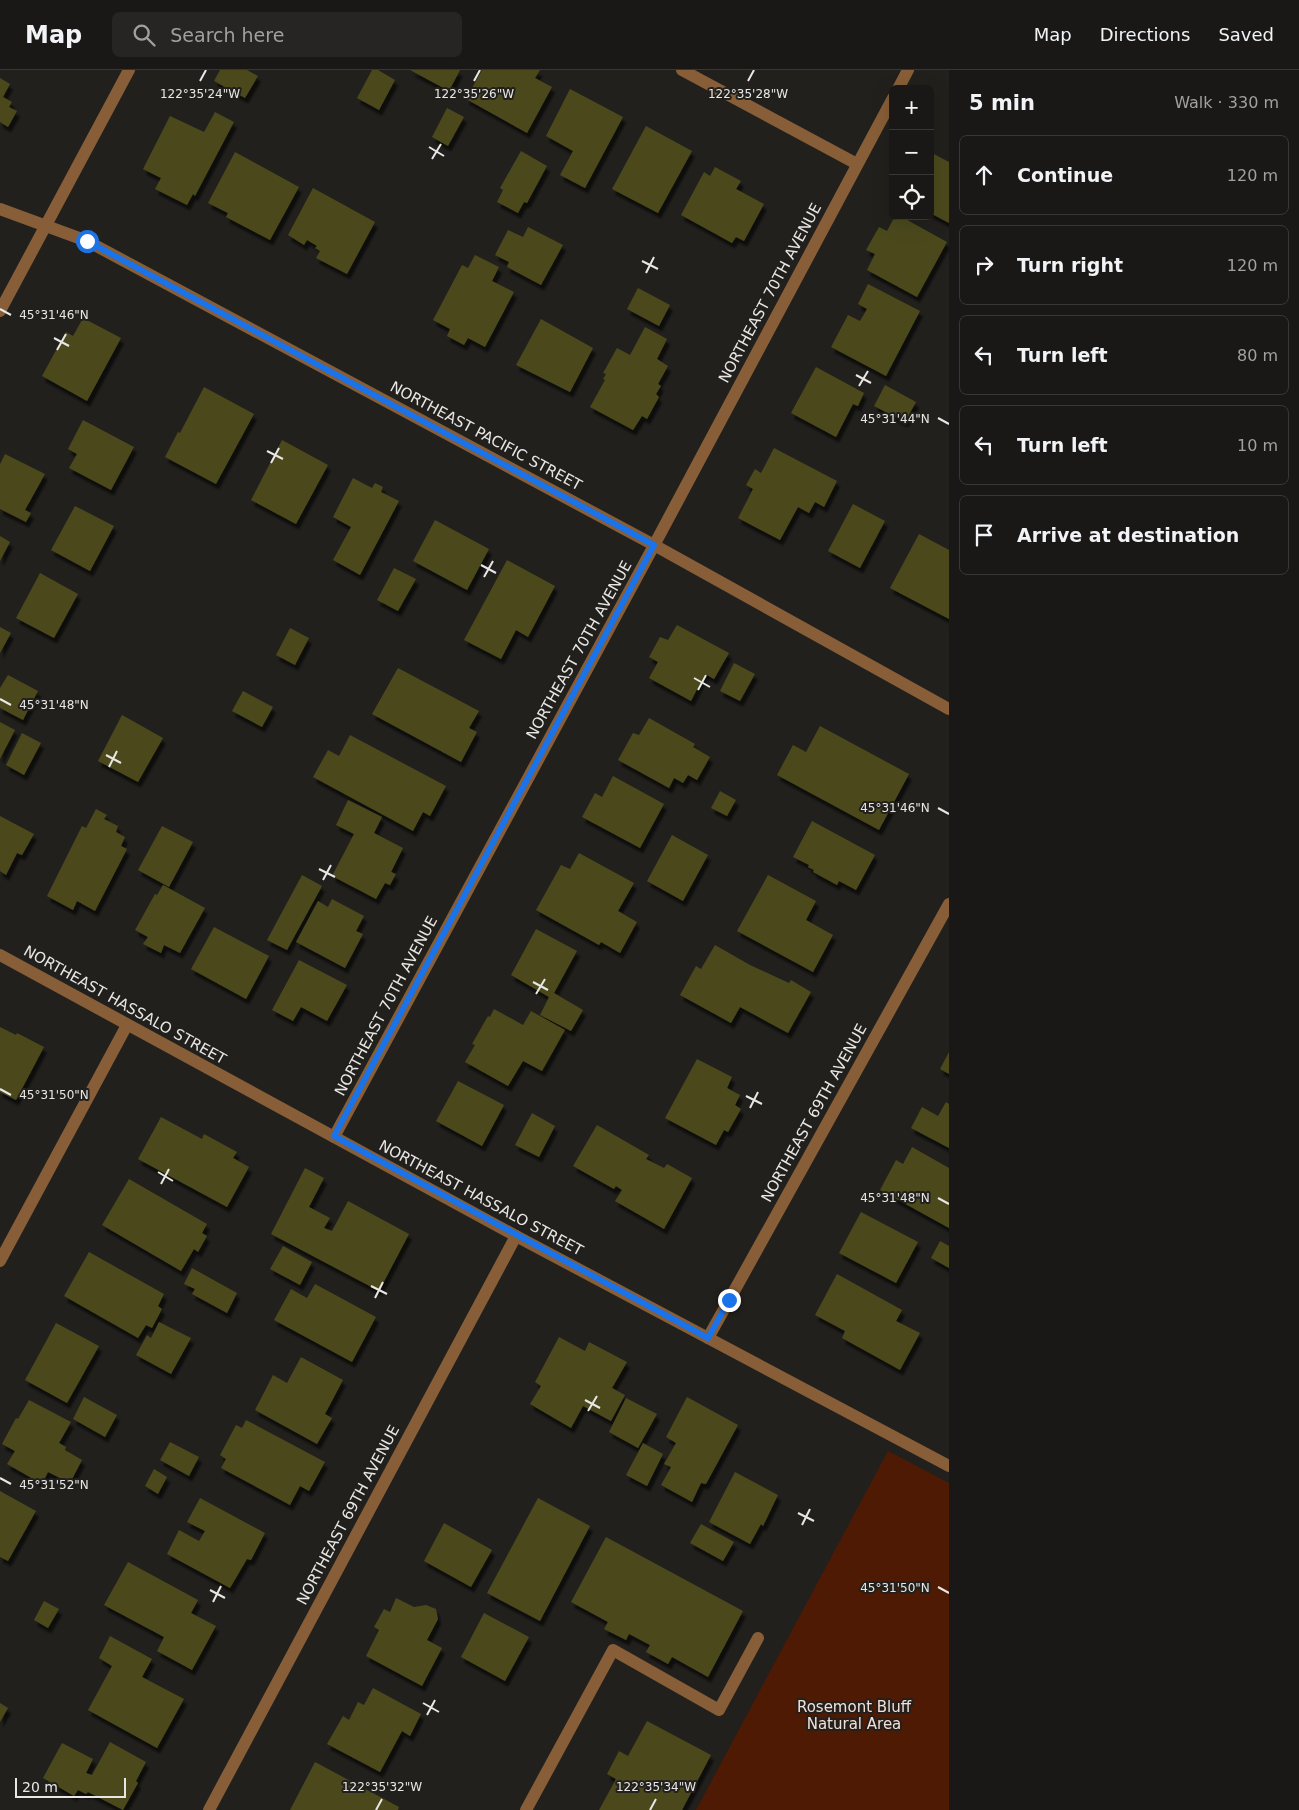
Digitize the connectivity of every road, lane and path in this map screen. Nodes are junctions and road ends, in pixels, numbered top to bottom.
1 (129, 70) edge
2 (682, 70) edge
3 (908, 70) edge
4 (900, 85) edge
5 (889, 105) edge
6 (857, 164) junction
7 (0, 209) edge
8 (46, 226) junction
9 (0, 311) edge
10 (654, 545) junction
11 (949, 708) edge
12 (949, 904) edge
13 (0, 956) edge
14 (127, 1024) junction
15 (334, 1136) junction
16 (516, 1236) junction
17 (0, 1262) edge
18 (708, 1338) junction
19 (949, 1466) edge
20 (758, 1638) dead end
21 (209, 1810) edge
22 (526, 1810) edge

1 - 8 street
2 - 6 street
3 - 4 street
5 - 6 street, NORTHEAST 70TH AVENUE
6 - 10 street, NORTHEAST 70TH AVENUE
7 - 8 street, NORTHEAST PACIFIC STREET
8 - 9 street
8 - 10 street, NORTHEAST PACIFIC STREET
10 - 11 street, NORTHEAST PACIFIC STREET
10 - 15 street, NORTHEAST 70TH AVENUE
12 - 18 street, NORTHEAST 69TH AVENUE
13 - 14 street, NORTHEAST HASSALO STREET
14 - 15 street, NORTHEAST HASSALO STREET
14 - 17 street
15 - 16 street, NORTHEAST HASSALO STREET
16 - 18 street, NORTHEAST HASSALO STREET
16 - 21 street, NORTHEAST 69TH AVENUE
18 - 19 street, NORTHEAST HASSALO STREET
20 - 22 street

